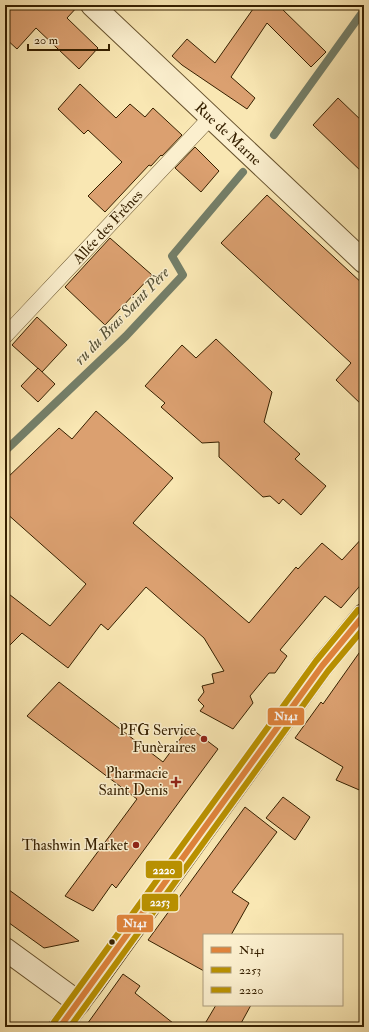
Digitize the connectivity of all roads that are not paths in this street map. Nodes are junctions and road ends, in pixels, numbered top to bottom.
1 (92, 5) edge
2 (210, 118) junction
3 (364, 262) edge
4 (5, 336) edge
5 (364, 615) edge
6 (5, 950) edge
7 (79, 1003) junction
8 (60, 1027) edge

1 - 2 main road, Rue de Marne
2 - 3 main road, Rue de Marne
2 - 4 lane, Allée des Frênes
5 - 7 main road
6 - 7 main road
7 - 8 main road

